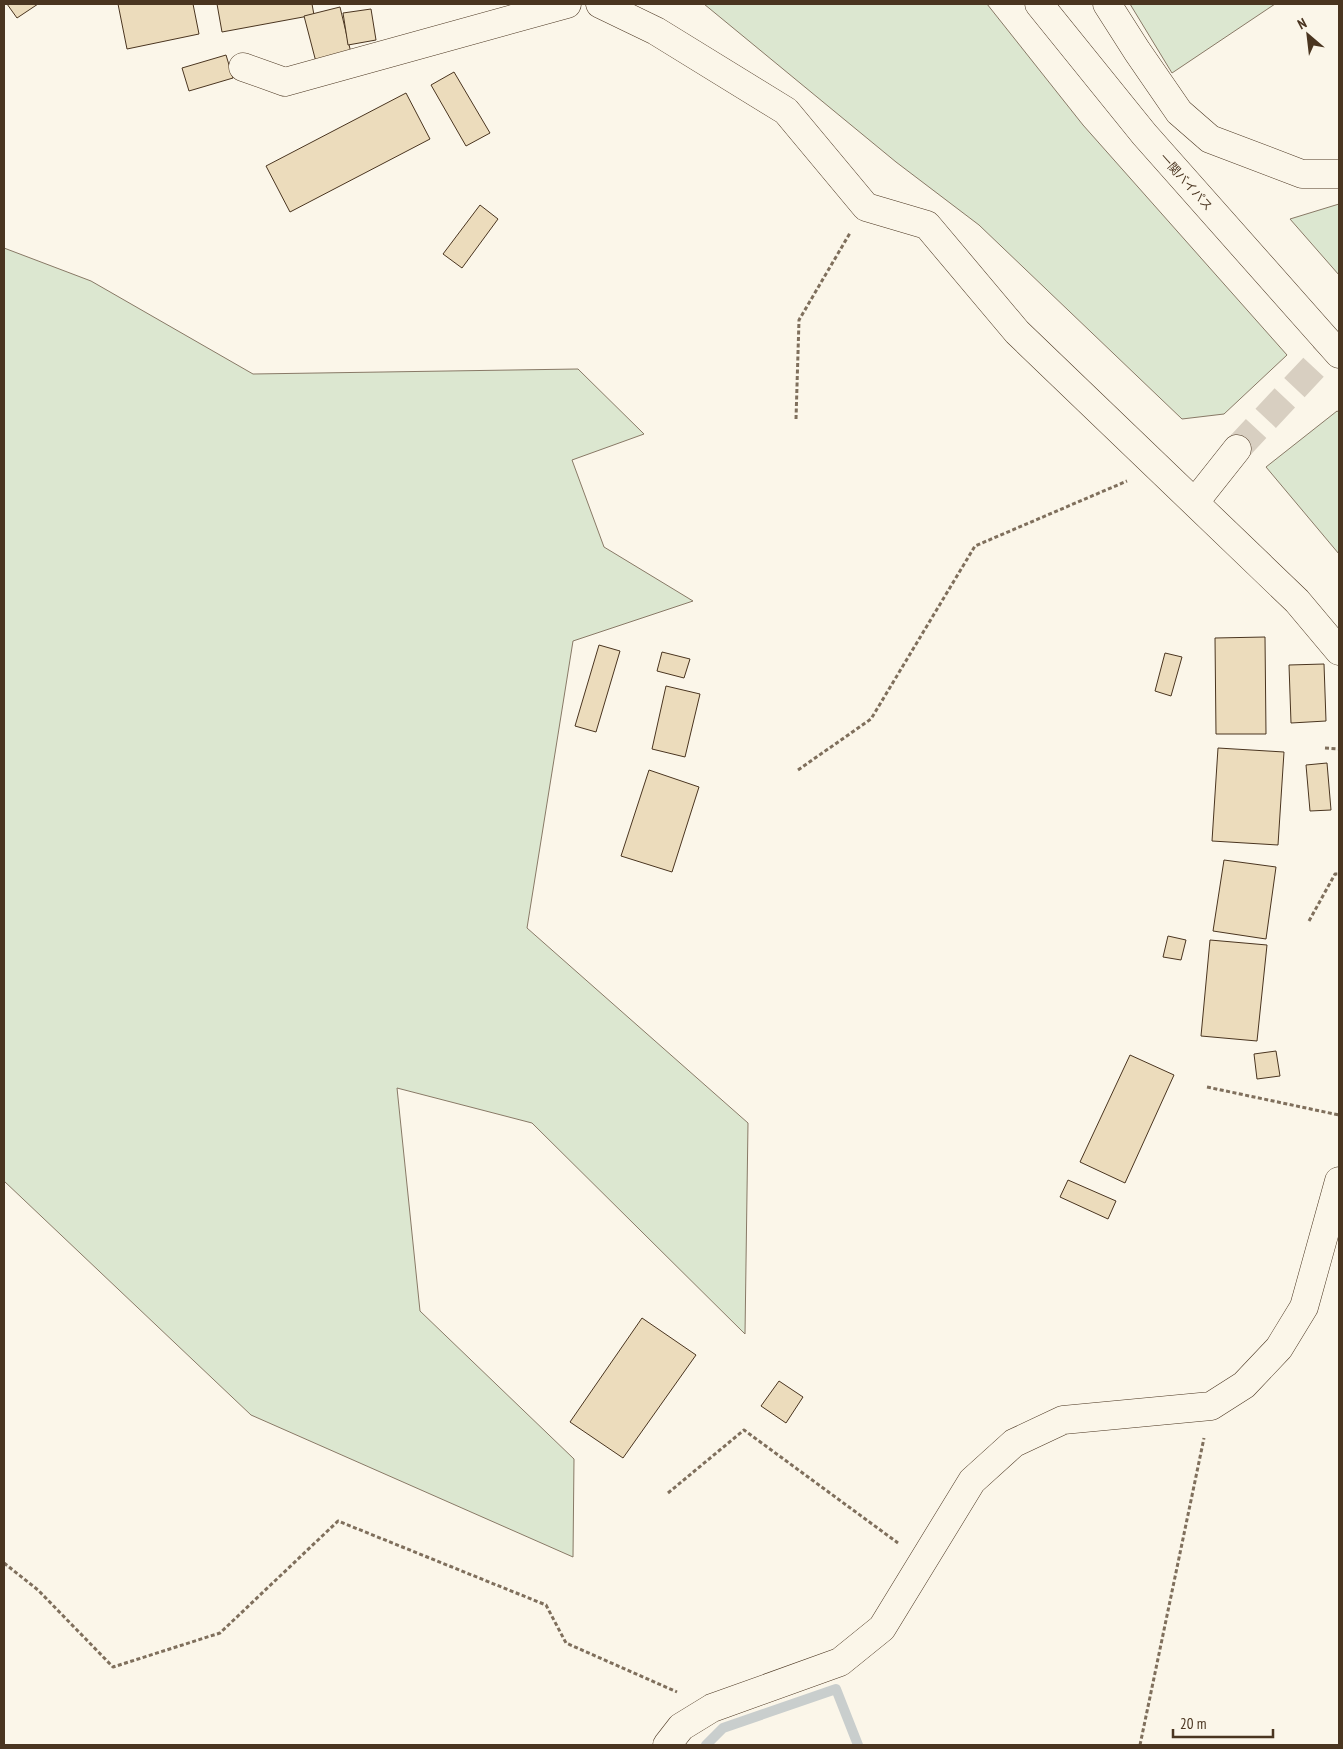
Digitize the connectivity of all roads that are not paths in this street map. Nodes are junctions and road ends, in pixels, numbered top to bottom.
1 (567, 4) edge
2 (600, 4) edge
3 (1039, 4) edge
4 (1107, 4) edge
5 (243, 67) dead end
6 (1339, 174) edge
7 (1339, 354) edge
8 (1237, 449) tunnel mouth
9 (1195, 502) junction
10 (1339, 651) edge
11 (1339, 1182) edge
12 (667, 1745) edge

1 - 5 main road
2 - 9 main road
3 - 7 main road, 一関バイパス
4 - 6 main road
8 - 9 main road
9 - 10 main road
11 - 12 main road

